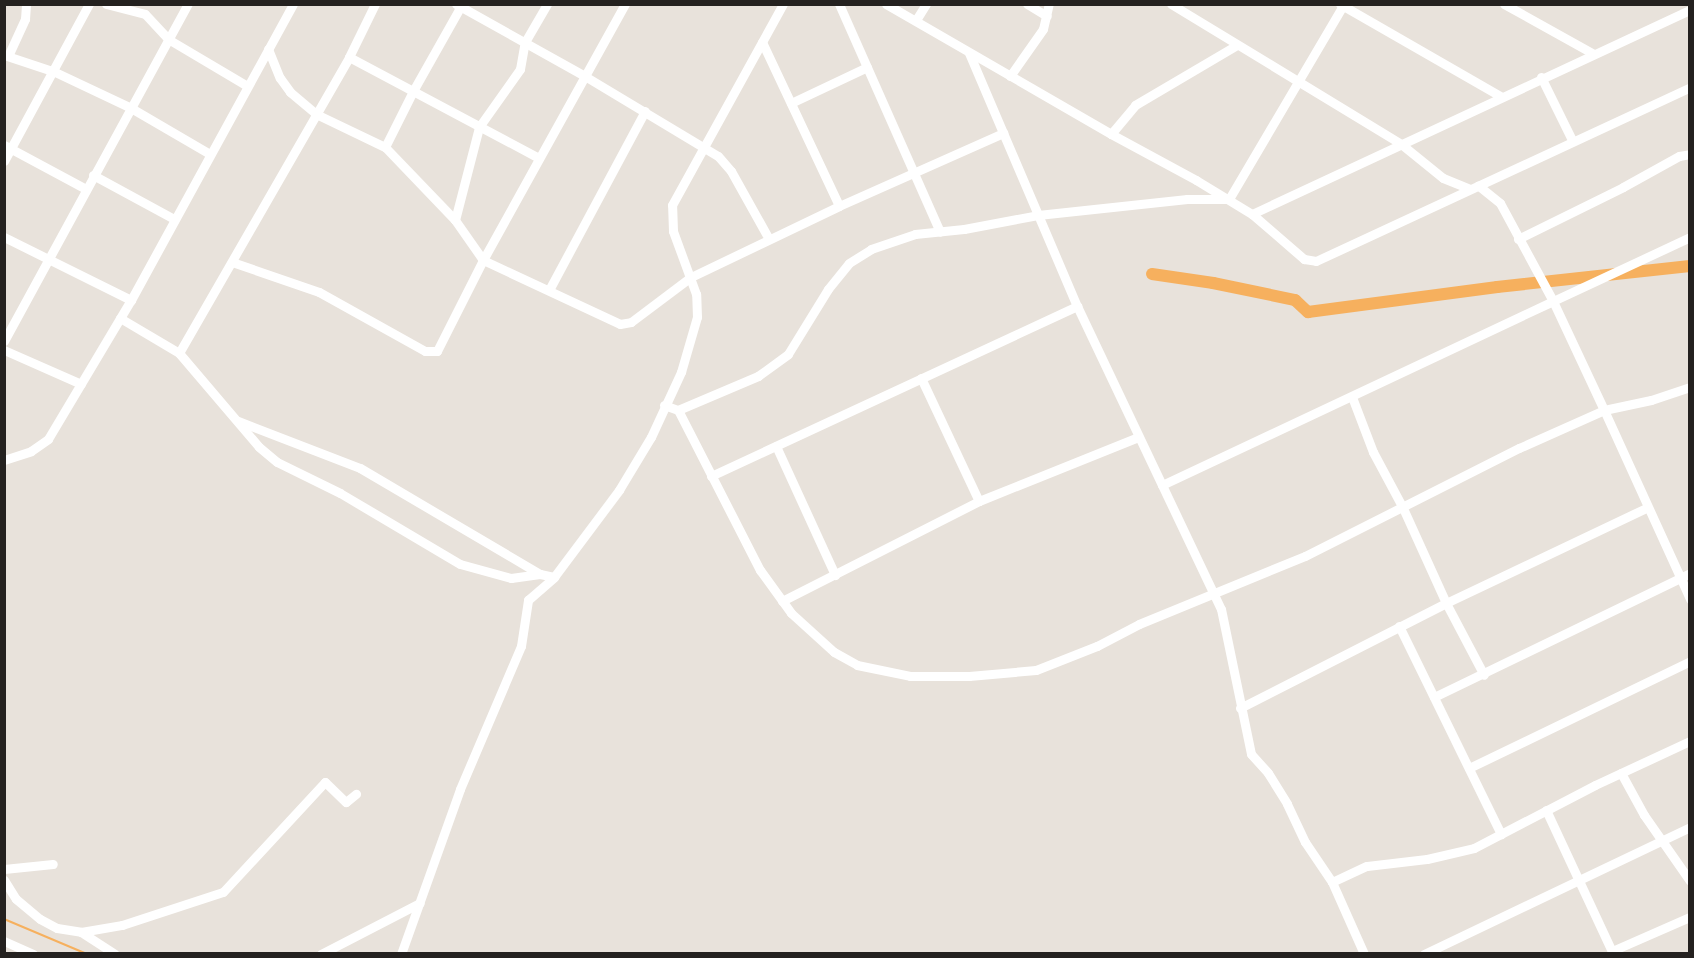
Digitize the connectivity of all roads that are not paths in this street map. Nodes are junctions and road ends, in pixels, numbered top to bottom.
1 (26, 4) edge
2 (89, 4) edge
3 (106, 4) edge
4 (188, 4) edge
5 (293, 4) edge
6 (375, 4) edge
7 (547, 4) edge
8 (783, 4) edge
9 (839, 4) edge
10 (886, 4) edge
11 (926, 4) edge
12 (1027, 4) edge
13 (1049, 4) edge
14 (1171, 4) edge
15 (1504, 4) edge
16 (1680, 4) edge
17 (459, 5) edge
18 (623, 5) edge
19 (1342, 5) edge
20 (1047, 16) junction
21 (916, 20) junction
22 (168, 39) junction
23 (525, 42) junction
24 (762, 42) junction
25 (1238, 45) junction
26 (268, 49) junction
27 (969, 53) junction
28 (1592, 53) junction
29 (6, 55) edge
30 (349, 57) junction
31 (867, 67) junction
32 (55, 72) junction
33 (583, 75) junction
34 (1010, 76) junction
35 (1541, 77) junction
36 (1298, 81) junction
37 (247, 86) junction
38 (1689, 87) edge
39 (413, 91) junction
40 (1500, 96) junction
41 (791, 103) junction
42 (130, 108) junction
43 (645, 111) junction
44 (316, 114) junction
45 (479, 126) junction
46 (1003, 133) junction
47 (1111, 134) junction
48 (1572, 140) junction
49 (1401, 144) junction
50 (703, 145) junction
51 (8, 147) edge
52 (385, 147) junction
53 (210, 154) junction
54 (1689, 154) edge
55 (538, 158) junction
56 (4, 161) edge
57 (915, 172) junction
58 (93, 176) junction
59 (1474, 187) junction
60 (86, 189) junction
61 (1229, 199) junction
62 (838, 206) junction
63 (1252, 214) junction
64 (1038, 215) junction
65 (174, 219) junction
66 (455, 220) junction
67 (940, 232) junction
68 (4, 237) edge
69 (1689, 237) edge
70 (1518, 238) junction
71 (769, 239) junction
72 (50, 260) junction
73 (483, 260) junction
74 (232, 262) junction
75 (691, 277) junction
76 (549, 290) junction
77 (130, 300) junction
78 (1553, 301) junction
79 (1077, 306) junction
80 (120, 318) junction
81 (4, 341) edge
82 (4, 350) edge
83 (179, 353) junction
84 (921, 378) junction
85 (81, 384) junction
86 (1689, 387) edge
87 (1352, 397) junction
88 (664, 405) junction
89 (678, 410) junction
90 (1604, 410) junction
91 (236, 420) junction
92 (1138, 437) junction
93 (776, 446) junction
94 (4, 460) edge
95 (711, 476) junction
96 (1162, 485) junction
97 (979, 501) junction
98 (1402, 506) junction
99 (1646, 508) junction
100 (1689, 573) edge
101 (540, 574) junction
102 (835, 575) junction
103 (554, 577) junction
104 (1678, 579) junction
105 (1215, 593) junction
106 (1689, 599) edge
107 (782, 601) junction
108 (1446, 603) junction
109 (1399, 626) junction
110 (1689, 661) edge
111 (1484, 675) junction
112 (1434, 697) junction
113 (1240, 708) junction
114 (1689, 741) edge
115 (1468, 768) junction
116 (1622, 773) junction
117 (357, 794) dead end
118 (1546, 810) junction
119 (1689, 827) edge
120 (1501, 834) junction
121 (1662, 840) junction
122 (53, 864) dead end
123 (4, 869) edge
124 (4, 880) edge
125 (1580, 881) junction
126 (1689, 881) edge
127 (1332, 882) junction
128 (420, 903) junction
129 (1689, 916) edge
130 (81, 932) junction
131 (4, 941) edge
132 (1613, 952) edge
133 (33, 954) edge
134 (115, 954) edge
135 (321, 954) edge
136 (401, 954) edge
137 (1364, 954) edge
138 (1424, 954) edge

1 - 29 street
2 - 32 street
3 - 22 street
4 - 22 street
5 - 26 street
6 - 30 street
7 - 23 street
8 - 24 street
9 - 31 street
10 - 21 street
11 - 21 street
12 - 20 street
13 - 20 street
14 - 25 street
15 - 28 street
16 - 28 street
17 - 23 street
17 - 39 street
18 - 33 street
19 - 36 street
19 - 40 street
20 - 34 street
21 - 27 street
22 - 37 street
22 - 42 street
23 - 33 street
23 - 45 street
24 - 41 street
24 - 50 street
25 - 36 street
25 - 47 street
26 - 37 street
26 - 44 street
27 - 34 street
27 - 46 street
28 - 35 street
29 - 32 street
30 - 39 street
30 - 44 street
31 - 41 street
31 - 57 street
32 - 42 street
32 - 51 street
33 - 43 street
33 - 55 street
34 - 47 street
35 - 40 street
35 - 48 street
36 - 49 street
36 - 61 street
37 - 53 street
38 - 48 street
39 - 45 street
39 - 52 street
40 - 49 street
41 - 62 street
42 - 53 street
42 - 58 street
43 - 50 street
43 - 76 street
44 - 52 street
44 - 74 street
45 - 55 street
45 - 66 street
46 - 57 street
46 - 64 street
47 - 61 street
48 - 59 street
49 - 59 street
49 - 63 street
50 - 71 street
50 - 75 street
51 - 56 street
51 - 60 street
52 - 66 street
53 - 65 street
54 - 70 street
55 - 73 street
57 - 62 street
57 - 67 street
58 - 60 street
58 - 65 street
59 - 63 street
59 - 70 street
60 - 72 street
61 - 63 street
61 - 64 street
62 - 71 street
64 - 67 street
64 - 79 street
65 - 77 street
66 - 73 street
67 - 89 street
68 - 72 street
69 - 78 street
70 - 78 street
71 - 75 street
72 - 77 street
72 - 81 street
73 - 74 street
73 - 76 street
74 - 83 street
75 - 76 street
75 - 88 street
77 - 80 street
78 - 87 street
78 - 90 street
79 - 84 street
79 - 92 street
80 - 83 street
80 - 85 street
82 - 85 street
83 - 91 street
84 - 93 street
84 - 97 street
85 - 94 street
86 - 90 street
87 - 96 street
87 - 98 street
88 - 89 street
88 - 103 street
89 - 95 street
90 - 98 street
90 - 99 street
91 - 101 street
91 - 101 street
92 - 96 street
92 - 97 street
93 - 95 street
93 - 102 street
95 - 107 street
96 - 105 street
97 - 102 street
98 - 105 street
98 - 108 street
99 - 104 street
99 - 108 street
100 - 104 street
101 - 103 street
102 - 107 street
103 - 128 street
104 - 106 street
104 - 111 street
105 - 107 street
105 - 113 street
108 - 109 street
108 - 111 street
109 - 112 street
109 - 113 street
110 - 115 street
111 - 112 street
112 - 115 street
113 - 127 street
114 - 116 street
115 - 120 street
116 - 118 street
116 - 121 street
117 - 130 street
118 - 120 street
118 - 125 street
119 - 121 street
120 - 127 street
121 - 125 street
121 - 126 street
122 - 123 street
124 - 130 street
125 - 132 street
125 - 138 street
127 - 137 street
128 - 135 street
128 - 136 street
129 - 132 street
130 - 134 street
131 - 133 street

